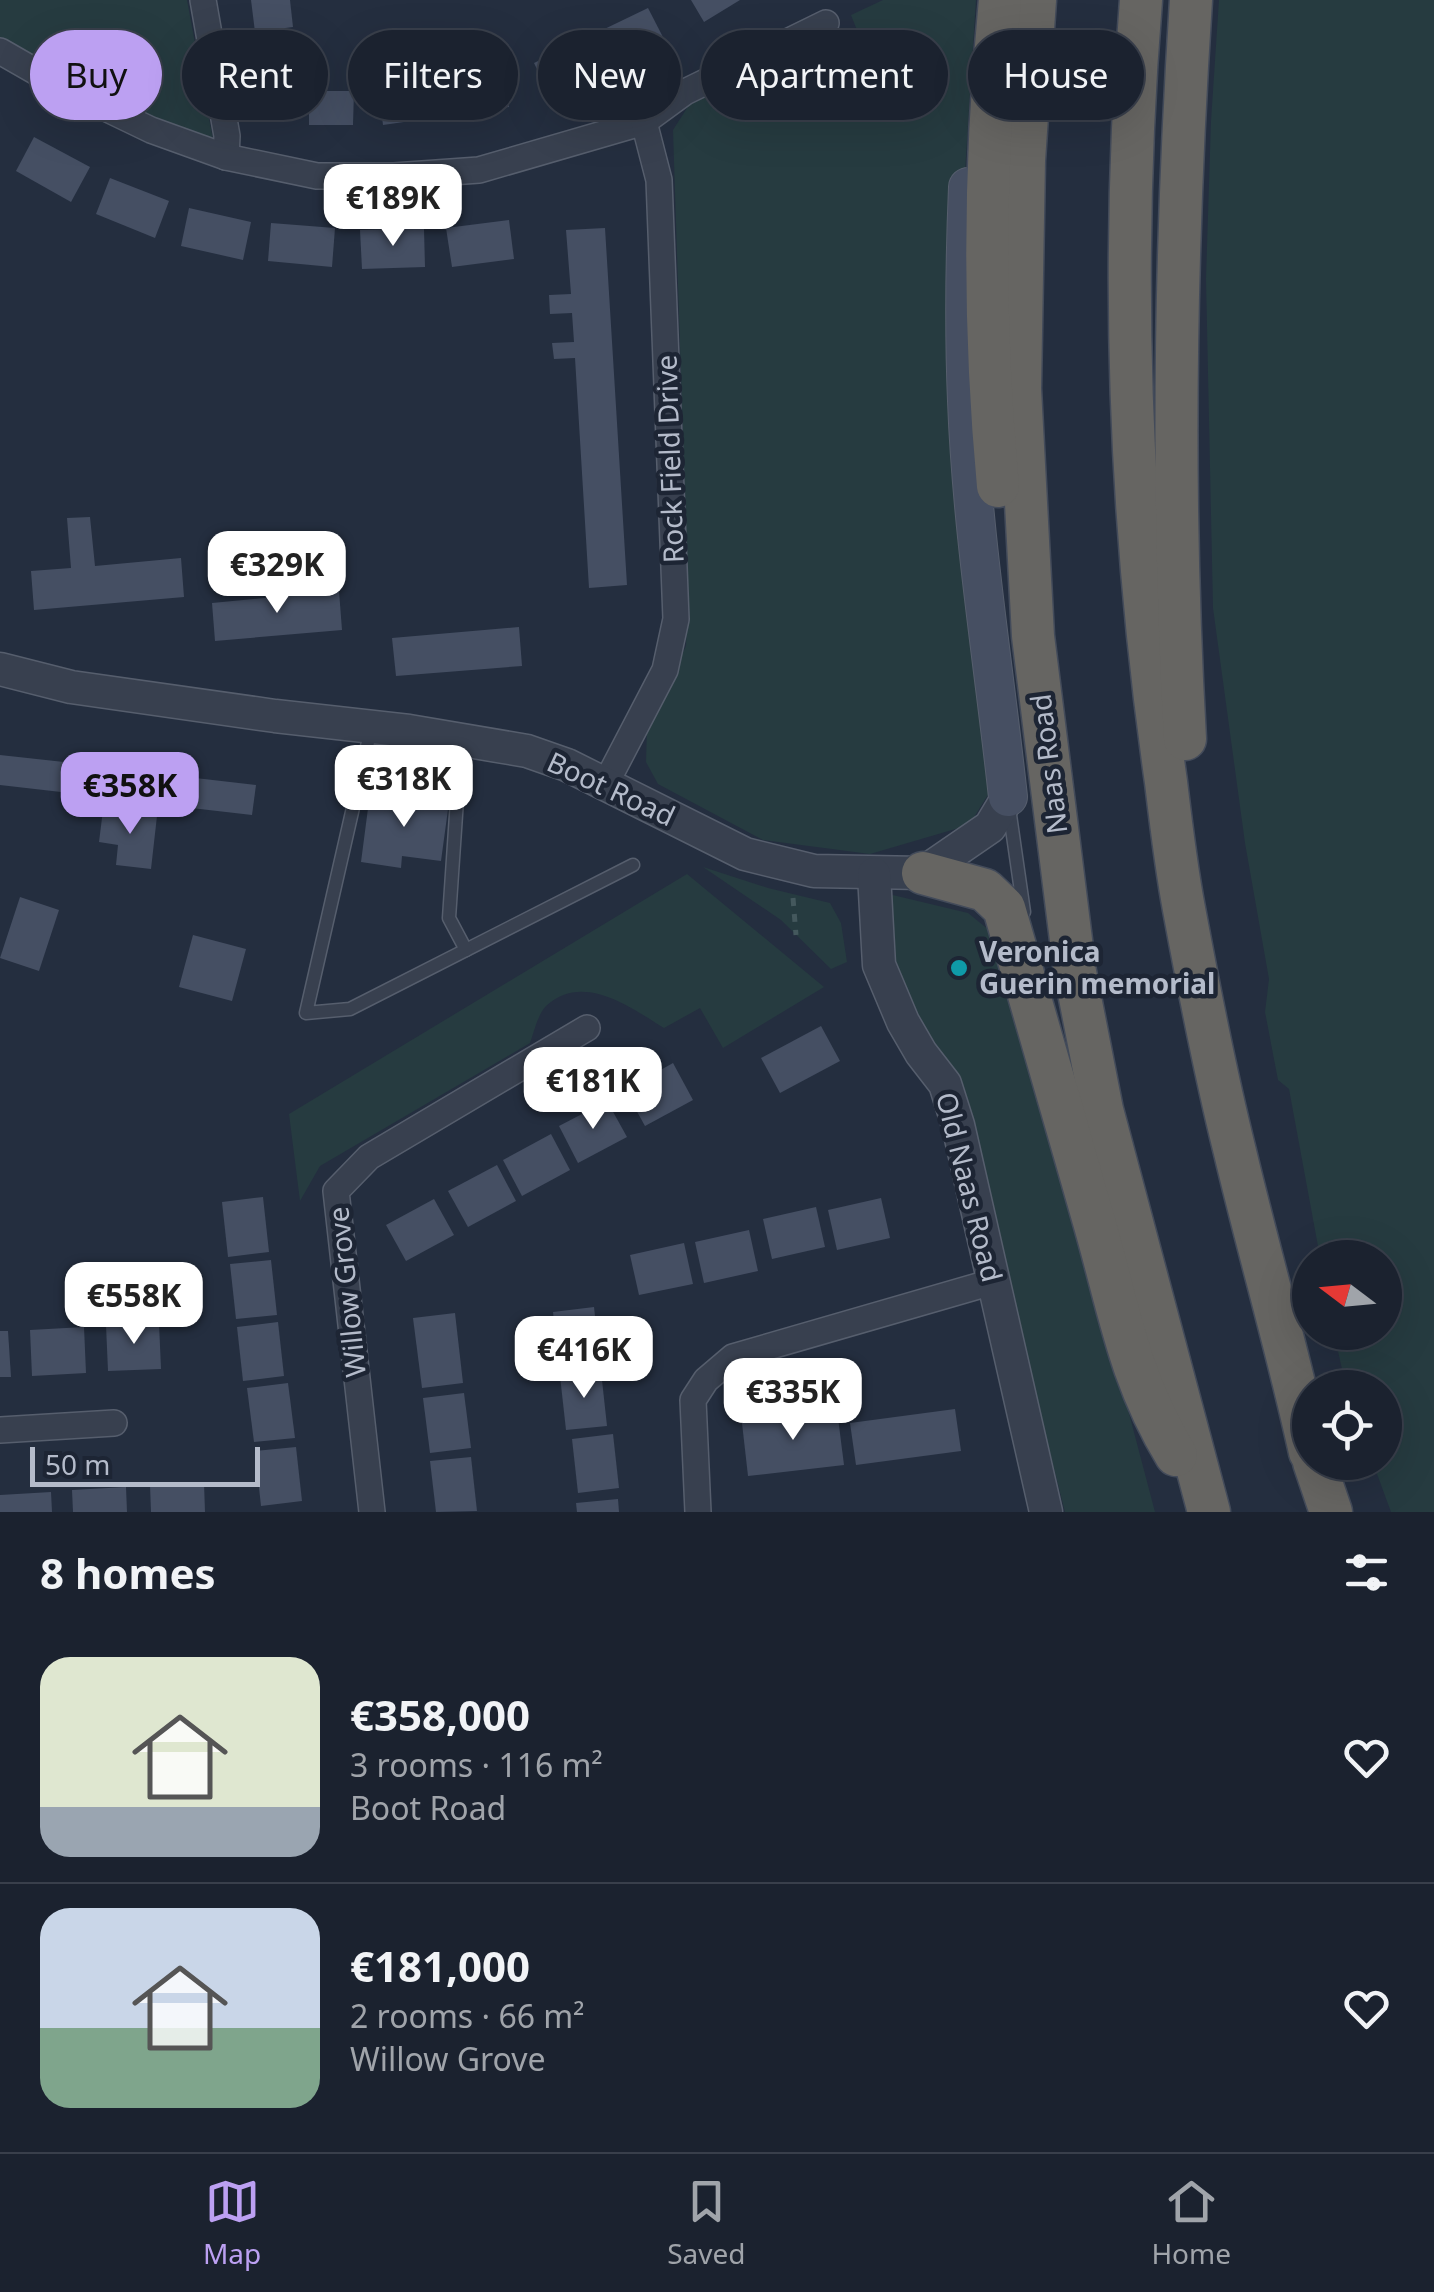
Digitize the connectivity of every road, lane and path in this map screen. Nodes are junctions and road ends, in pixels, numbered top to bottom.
1 (203, 0) edge
2 (983, 0) edge
3 (1000, 0) edge
4 (1034, 0) edge
5 (1141, 0) edge
6 (1192, 0) edge
7 (826, 23) dead end
8 (0, 51) edge
9 (644, 122) junction
10 (226, 157) junction
11 (0, 669) edge
12 (371, 727) junction
13 (462, 738) junction
14 (606, 784) junction
15 (1008, 797) junction
16 (633, 865) dead end
17 (923, 873) junction
18 (874, 874) junction
19 (793, 893) dead end
20 (1183, 906) junction
21 (1027, 928) dead end
22 (796, 935) dead end
23 (1052, 948) junction
24 (466, 950) junction
25 (586, 1028) dead end
26 (1063, 1116) junction
27 (992, 1282) junction
28 (1292, 1370) edge
29 (114, 1423) dead end
30 (0, 1430) edge
31 (1320, 1480) edge
32 (1206, 1505) edge
33 (372, 1512) edge
34 (698, 1512) edge
35 (1046, 1512) edge
36 (1332, 1512) edge

1 - 10 street
2 - 15 main road
3 - 23 highway
4 - 23 highway, Naas Road
5 - 20 highway
6 - 20 highway
7 - 9 street
8 - 10 street
9 - 10 street
9 - 14 street, Rock Field Drive
11 - 12 street, Boot Road
12 - 13 street, Boot Road
12 - 24 lane
13 - 14 street, Boot Road
13 - 24 lane
14 - 18 street, Boot Road
15 - 17 street
15 - 21 lane, Naas Road
16 - 24 lane
17 - 18 street, Boot Road
17 - 26 highway
18 - 27 street, Old Naas Road
19 - 22 path
20 - 28 highway
23 - 26 lane, Naas Road
23 - 32 highway, Naas Road
25 - 33 street, Willow Grove
26 - 32 highway
27 - 34 street
27 - 35 street, Old Naas Road
29 - 30 street
31 - 36 highway

